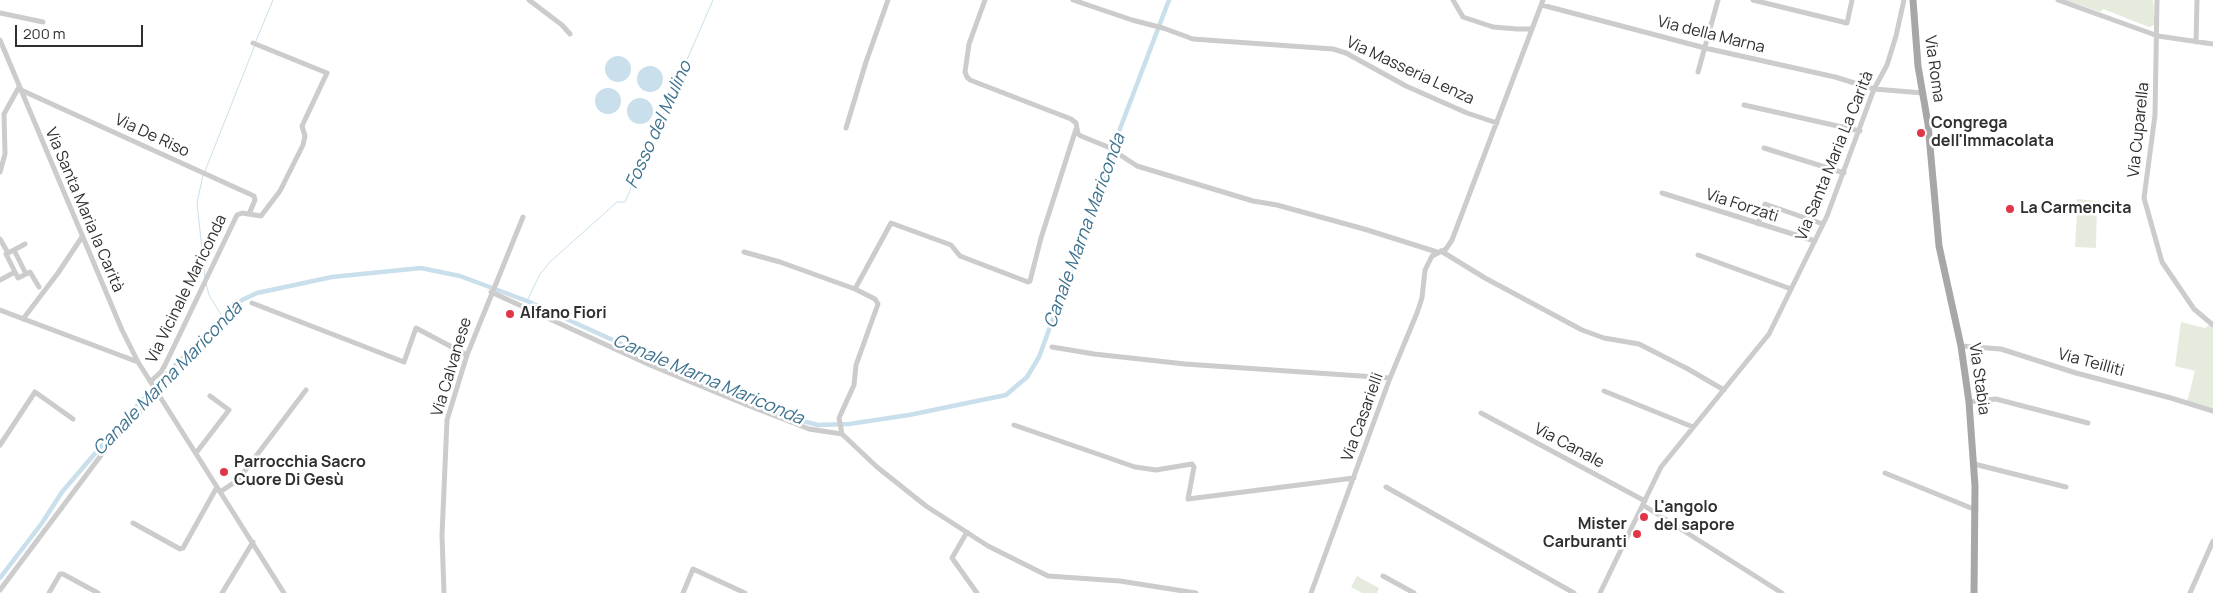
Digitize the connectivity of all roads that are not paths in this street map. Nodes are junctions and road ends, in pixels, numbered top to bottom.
1 (529, 0) edge
2 (888, 0) edge
3 (985, 0) edge
4 (1073, 0) edge
5 (1453, 0) edge
6 (1718, 0) edge
7 (1753, 0) edge
8 (1852, 0) edge
9 (1904, 0) edge
10 (1913, 0) edge
11 (2058, 0) edge
12 (2157, 0) edge
13 (2197, 0) edge
14 (1542, 2) edge
15 (0, 13) edge
16 (42, 22) dead end
17 (1532, 29) junction
18 (570, 34) dead end
19 (2158, 36) junction
20 (0, 40) edge
21 (2196, 42) junction
22 (256, 44) dead end
23 (2213, 44) edge
24 (1705, 48) junction
25 (1698, 72) dead end
26 (20, 89) junction
27 (1874, 89) junction
28 (1923, 93) junction
29 (1744, 105) dead end
30 (1497, 123) junction
31 (846, 128) dead end
32 (1076, 128) junction
33 (1860, 131) junction
34 (1764, 148) dead end
35 (1, 169) edge
36 (1933, 172) joint
37 (1844, 173) junction
38 (1662, 193) dead end
39 (248, 214) junction
40 (523, 217) dead end
41 (1758, 224) junction
42 (1823, 224) junction
43 (82, 237) junction
44 (0, 239) edge
45 (1814, 242) junction
46 (25, 244) dead end
47 (14, 250) junction
48 (744, 252) dead end
49 (1439, 252) junction
50 (8, 253) junction
51 (1698, 255) dead end
52 (15, 272) junction
53 (26, 274) junction
54 (0, 280) edge
55 (39, 287) dead end
56 (1792, 288) junction
57 (855, 289) junction
58 (491, 292) junction
59 (252, 303) dead end
60 (0, 310) edge
61 (23, 319) junction
62 (2213, 325) edge
63 (1052, 346) dead end
64 (1961, 346) junction
65 (467, 355) junction
66 (138, 362) junction
67 (1390, 378) junction
68 (152, 383) junction
69 (306, 390) dead end
70 (1724, 390) junction
71 (1604, 391) dead end
72 (158, 392) junction
73 (210, 396) dead end
74 (1969, 402) junction
75 (2213, 412) edge
76 (1481, 413) dead end
77 (73, 419) dead end
78 (2088, 423) dead end
79 (1014, 425) dead end
80 (1693, 427) junction
81 (841, 432) junction
82 (0, 445) edge
83 (196, 453) junction
84 (1974, 464) junction
85 (1885, 473) dead end
86 (1354, 478) junction
87 (1386, 487) dead end
88 (2066, 487) dead end
89 (219, 489) junction
90 (1644, 503) junction
91 (1976, 510) junction
92 (133, 524) dead end
93 (967, 532) junction
94 (2213, 541) edge
95 (253, 542) junction
96 (1384, 576) dead end
97 (0, 590) edge
98 (49, 593) edge
99 (98, 593) edge
100 (222, 593) edge
101 (284, 593) edge
102 (444, 593) edge
103 (683, 593) edge
104 (745, 593) edge
105 (977, 593) edge
106 (1196, 593) edge
107 (1311, 593) edge
108 (1414, 593) edge
109 (1574, 593) edge
110 (1600, 593) edge
111 (1782, 593) edge
112 (1974, 593) edge
113 (2190, 593) edge

1 - 18 street
2 - 31 street
3 - 32 street
4 - 30 street, Via Masseria Lenza
5 - 17 street
6 - 24 street
7 - 8 street
9 - 27 street, Via Santa Maria La Carità
10 - 28 main road, Via Roma
11 - 19 street
12 - 19 street, Via Cuparella
13 - 21 street
14 - 17 street, Via Casarielli
14 - 24 street, Via della Marna
15 - 16 street
17 - 30 street, Via Casarielli
19 - 21 street
19 - 62 street, Via Cuparella
20 - 26 street, Via Santa Maria la Carità
21 - 23 street
22 - 39 street
24 - 25 street
24 - 27 street, Via della Marna
26 - 35 street
26 - 39 street, Via De Riso
26 - 43 street, Via Santa Maria la Carità
27 - 28 street, Via della Marna
27 - 33 street, Via Santa Maria La Carità
28 - 36 main road, Via Roma
29 - 33 street
30 - 49 street, Via Casarielli
32 - 49 street
32 - 57 street
33 - 37 street, Via Santa Maria La Carità
34 - 37 street
36 - 64 main road, Via Stabia
37 - 42 street, Via Santa Maria La Carità
38 - 41 street, Via Forzati
39 - 68 street, Via Vicinale Mariconda
40 - 58 street, Via Calvanese
41 - 42 street
41 - 45 street, Via Forzati
42 - 45 street, Via Santa Maria La Carità
43 - 61 street
43 - 66 street, Via Santa Maria la Carità
44 - 50 street
45 - 56 street, Via Santa Maria La Carità
46 - 47 street
47 - 50 street
47 - 53 street
48 - 57 street
49 - 67 street, Via Casarielli
49 - 70 street
50 - 52 street
51 - 56 street
52 - 53 street
52 - 54 street
53 - 55 street
56 - 70 street, Via Santa Maria La Carità
57 - 81 street
58 - 65 street, Via Calvanese
58 - 81 street
59 - 65 street
60 - 61 street
61 - 66 street
63 - 67 street
64 - 74 main road, Via Stabia
64 - 75 street, Via Teilliti
65 - 102 street, Via Calvanese
66 - 68 street, Via Santa Maria la Carità
67 - 86 street, Via Casarielli
68 - 72 street, Via Santa Maria la Carità
69 - 89 street
70 - 80 street, Via Santa Maria La Carità
71 - 80 street
72 - 83 street, Via Santa Maria la Carità
72 - 97 street
73 - 83 street
74 - 78 street
74 - 84 main road, Via Stabia
76 - 90 street, Via Canale
77 - 82 street
79 - 86 street
80 - 90 street, Via Santa Maria La Carità
81 - 93 street
83 - 89 street, Via Santa Maria la Carità
84 - 88 street
84 - 91 main road, Via Stabia
85 - 91 street
86 - 107 street, Via Casarielli
87 - 109 street
89 - 92 street
89 - 95 street, Via Santa Maria la Carità
90 - 110 street, Via Santa Maria La Carità
90 - 111 street, Via Canale
91 - 112 main road, Via Stabia
93 - 105 street
93 - 106 street
94 - 113 street
95 - 100 street
95 - 101 street, Via Santa Maria la Carità
96 - 108 street
98 - 99 street
103 - 104 street

